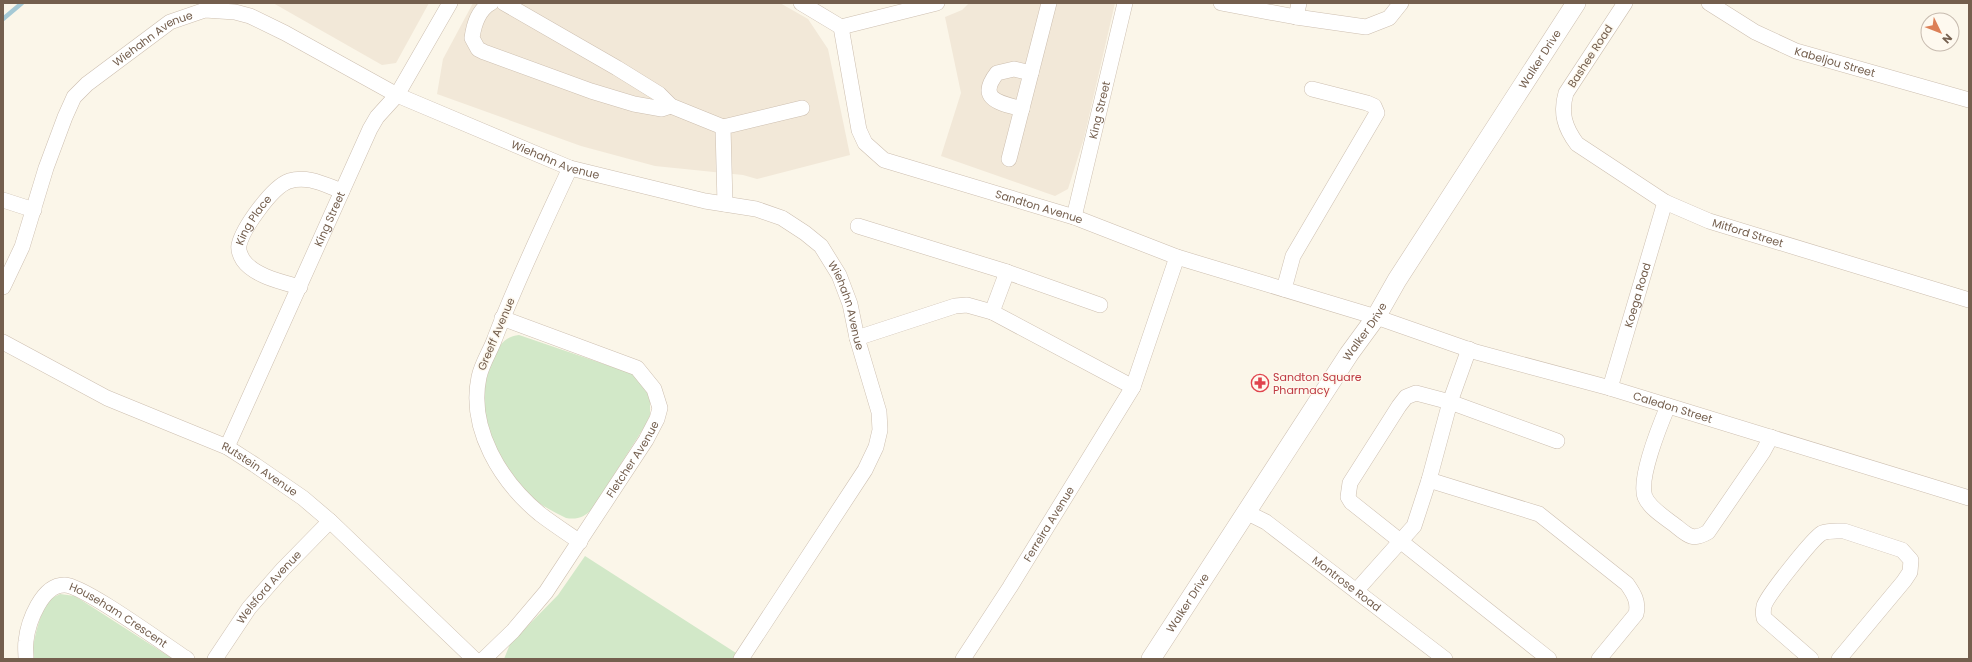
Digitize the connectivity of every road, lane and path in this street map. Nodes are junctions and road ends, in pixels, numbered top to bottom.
1 (450, 3) edge
2 (491, 3) edge
3 (504, 3) edge
4 (801, 3) edge
5 (937, 3) edge
6 (1049, 3) edge
7 (1125, 3) edge
8 (1221, 3) edge
9 (1401, 3) edge
10 (1576, 3) edge
11 (1625, 3) edge
12 (1709, 3) edge
13 (1298, 10) edge
14 (841, 27) junction
15 (1031, 73) junction
16 (1312, 89) dead end
17 (397, 96) junction
18 (1969, 100) edge
19 (671, 106) junction
20 (802, 108) dead end
21 (1022, 109) junction
22 (1563, 111) joint
23 (724, 127) junction
24 (1009, 159) dead end
25 (570, 168) junction
26 (342, 191) junction
27 (3, 200) edge
28 (1665, 202) junction
29 (725, 204) junction
30 (34, 210) junction
31 (1074, 217) junction
32 (858, 226) dead end
33 (1177, 257) junction
34 (1007, 272) junction
35 (3, 287) edge
36 (300, 287) junction
37 (1284, 289) junction
38 (1969, 300) edge
39 (1100, 305) dead end
40 (992, 312) junction
41 (1376, 317) junction
42 (502, 318) junction
43 (857, 338) junction
44 (3, 342) edge
45 (1469, 349) junction
46 (1133, 387) junction
47 (1610, 388) junction
48 (1450, 402) junction
49 (1668, 406) junction
50 (1771, 437) junction
51 (1558, 441) dead end
52 (227, 447) junction
53 (1429, 480) junction
54 (1969, 498) edge
55 (1246, 512) junction
56 (330, 520) junction
57 (1400, 541) junction
58 (580, 542) junction
59 (1356, 591) junction
60 (26, 659) edge
61 (187, 659) edge
62 (215, 659) edge
63 (474, 659) edge
64 (484, 659) edge
65 (741, 659) edge
66 (963, 659) edge
67 (1151, 659) edge
68 (1445, 659) edge
69 (1549, 659) edge
70 (1599, 659) edge
71 (1811, 659) edge
72 (1839, 659) edge

1 - 17 street, King Street
2 - 19 street
3 - 19 street
4 - 14 street
5 - 14 street
6 - 15 street
7 - 31 street, King Street
8 - 13 street
9 - 13 street
10 - 41 street, Walker Drive
11 - 22 street, Bashee Road
12 - 18 street, Kabeljou Street
14 - 31 street, Sandton Avenue
15 - 21 street
15 - 21 street
16 - 37 street
17 - 25 street, Wiehahn Avenue
17 - 26 street, King Street
17 - 30 street, Wiehahn Avenue
19 - 23 street
20 - 23 street
21 - 24 street
22 - 28 street, Mitford Street
23 - 29 street
25 - 29 street, Wiehahn Avenue
25 - 42 street, Greeff Avenue
26 - 36 street, King Street
26 - 36 street, King Place
27 - 30 street
28 - 38 street, Mitford Street
28 - 47 street, Koega Road
29 - 43 street, Wiehahn Avenue
30 - 35 street, Wiehahn Avenue
31 - 33 street, Sandton Avenue
32 - 34 street
33 - 37 street, Sandton Avenue
33 - 46 street, Ferreira Avenue
34 - 39 street
34 - 40 street
36 - 52 street, King Street
37 - 41 street, Sandton Avenue
40 - 43 street
40 - 46 street
41 - 45 street, Caledon Street
41 - 55 street, Walker Drive
42 - 58 street, Greeff Avenue
42 - 58 street, Fletcher Avenue
43 - 65 street, Wiehahn Avenue
44 - 52 street, Rutstein Avenue
45 - 47 street, Caledon Street
45 - 48 street
46 - 66 street, Ferreira Avenue
47 - 49 street, Caledon Street
48 - 51 street
48 - 53 street
48 - 57 street
49 - 50 street, Caledon Street
49 - 50 street
50 - 54 street, Caledon Street
52 - 56 street, Rutstein Avenue
53 - 57 street
53 - 70 street
55 - 59 street, Montrose Road
55 - 67 street, Walker Drive
56 - 62 street, Welsford Avenue
56 - 63 street, Rutstein Avenue
57 - 59 street
57 - 69 street
58 - 64 street, Fletcher Avenue
59 - 68 street, Montrose Road
60 - 61 street, Househam Crescent
71 - 72 street

